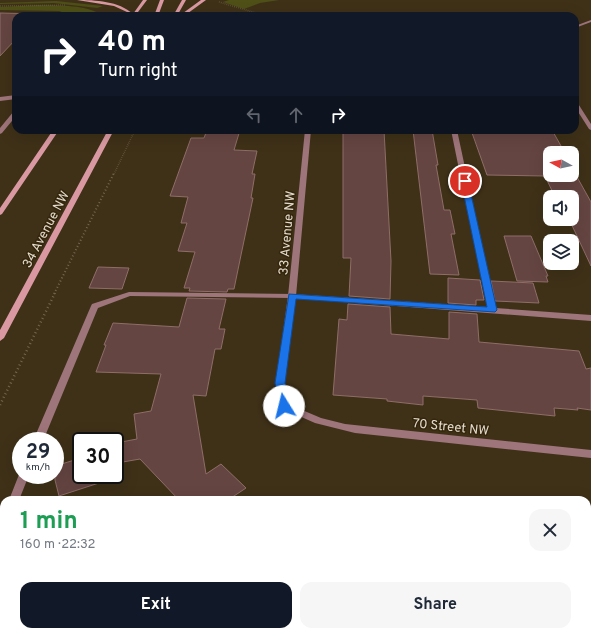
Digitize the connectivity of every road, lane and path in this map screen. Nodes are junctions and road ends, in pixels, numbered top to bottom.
1 (79, 0) edge
2 (145, 0) edge
3 (162, 0) edge
4 (184, 0) edge
5 (204, 0) edge
6 (225, 0) edge
7 (69, 5) dead end
8 (0, 6) edge
9 (128, 12) edge
10 (136, 12) edge
11 (158, 12) edge
12 (177, 12) edge
13 (187, 12) edge
14 (252, 12) edge
15 (591, 22) edge
16 (579, 25) edge
17 (12, 98) edge
18 (0, 100) edge
19 (579, 109) edge
20 (12, 117) edge
21 (591, 128) edge
22 (0, 132) edge
23 (53, 134) edge
24 (109, 134) edge
25 (133, 134) edge
26 (308, 134) edge
27 (455, 134) edge
28 (0, 213) edge
29 (292, 296) junction
30 (492, 310) junction
31 (591, 318) edge
32 (0, 338) edge
33 (0, 405) edge
34 (309, 418) joint
35 (42, 432) edge
36 (591, 454) edge
37 (20, 484) edge
38 (16, 496) edge

1 - 9 main road
2 - 10 main road
3 - 11 main road
4 - 12 main road
5 - 13 main road
6 - 14 path
7 - 8 path
15 - 16 street
17 - 18 street
19 - 21 street
20 - 22 street
23 - 28 main road
24 - 32 main road, 34 Avenue NW
25 - 33 path
26 - 29 street, 33 Avenue NW
27 - 30 street
29 - 30 street
29 - 34 street, 33 Avenue NW
29 - 35 street
30 - 31 street
34 - 36 street, 70 Street NW
37 - 38 street

